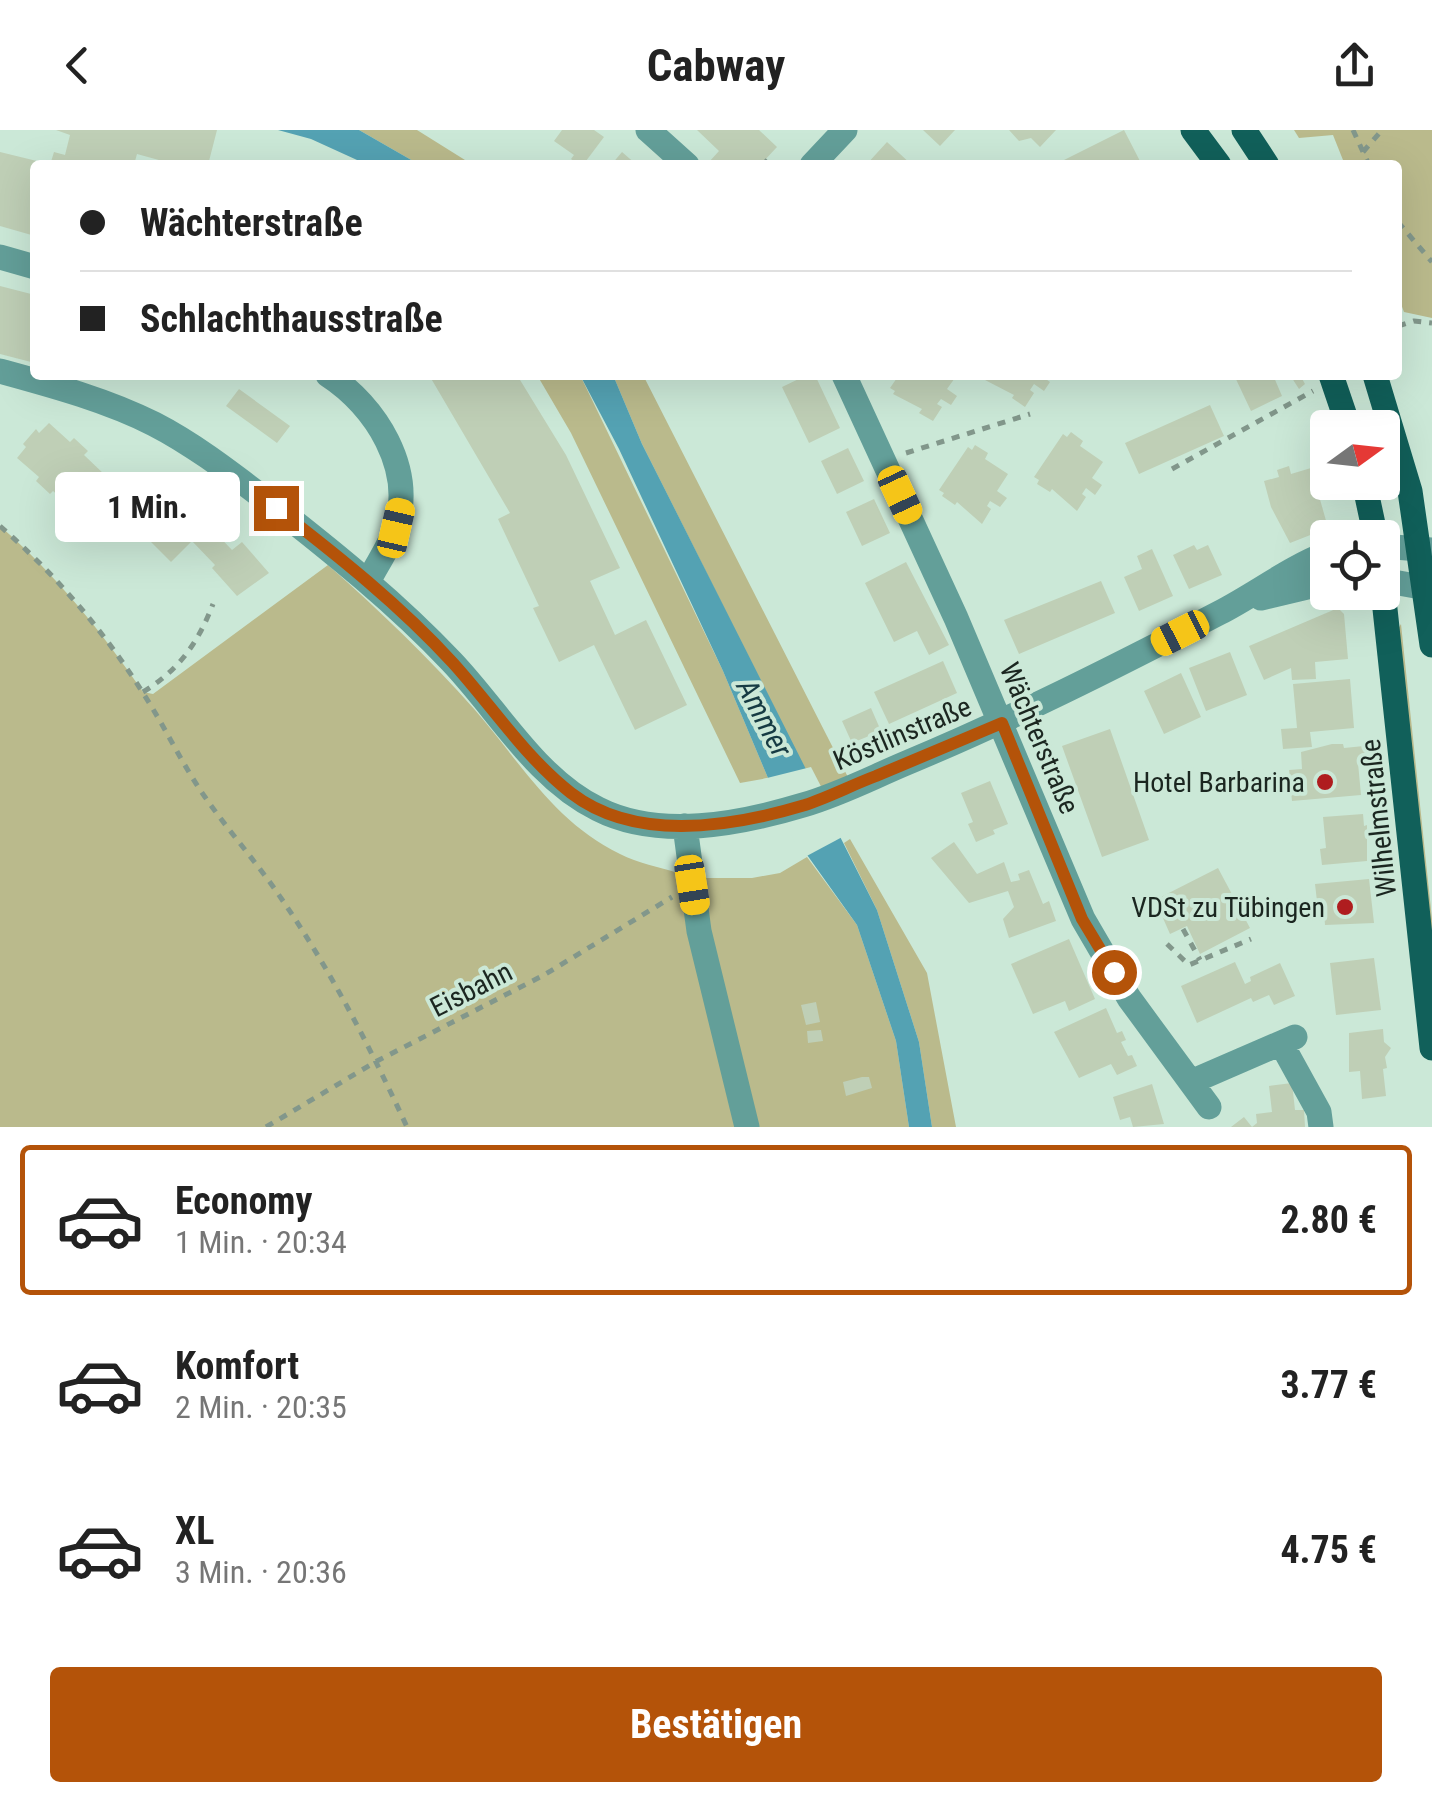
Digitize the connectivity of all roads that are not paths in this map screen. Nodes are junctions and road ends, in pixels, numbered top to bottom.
1 (648, 130) edge
2 (846, 130) edge
3 (1193, 130) edge
4 (1244, 130) edge
5 (681, 160) edge
6 (817, 160) edge
7 (1215, 160) edge
8 (1264, 160) edge
9 (0, 258) edge
10 (30, 266) edge
11 (0, 372) edge
12 (30, 380) edge
13 (31, 380) edge
14 (333, 380) edge
15 (846, 380) edge
16 (1333, 380) edge
17 (1377, 380) edge
18 (1343, 410) edge
19 (1400, 547) edge
20 (1426, 549) edge
21 (1310, 560) edge
22 (368, 582) junction
23 (1400, 584) edge
24 (1310, 586) edge
25 (1429, 588) edge
26 (1236, 604) junction
27 (1385, 610) edge
28 (1432, 645) edge
29 (1002, 723) junction
30 (685, 826) junction
31 (1432, 1048) edge
32 (1191, 1082) junction
33 (1210, 1107) dead end
34 (748, 1127) edge
35 (1321, 1127) edge

1 - 5 street
2 - 6 street
3 - 7 main road
4 - 8 main road
9 - 10 street
11 - 12 street, Köstlinstraße
13 - 22 street, Köstlinstraße
14 - 22 street
15 - 29 street, Wächterstraße
16 - 18 main road
17 - 20 main road
19 - 20 street
20 - 25 main road
21 - 26 street, Köstlinstraße
22 - 30 street, Köstlinstraße
23 - 25 street
24 - 26 street, Köstlinstraße
25 - 28 main road
26 - 29 street, Köstlinstraße
27 - 31 main road, Wilhelmstraße
29 - 30 street, Köstlinstraße
29 - 32 street, Wächterstraße
30 - 34 street
32 - 33 street, Wächterstraße
32 - 35 street

